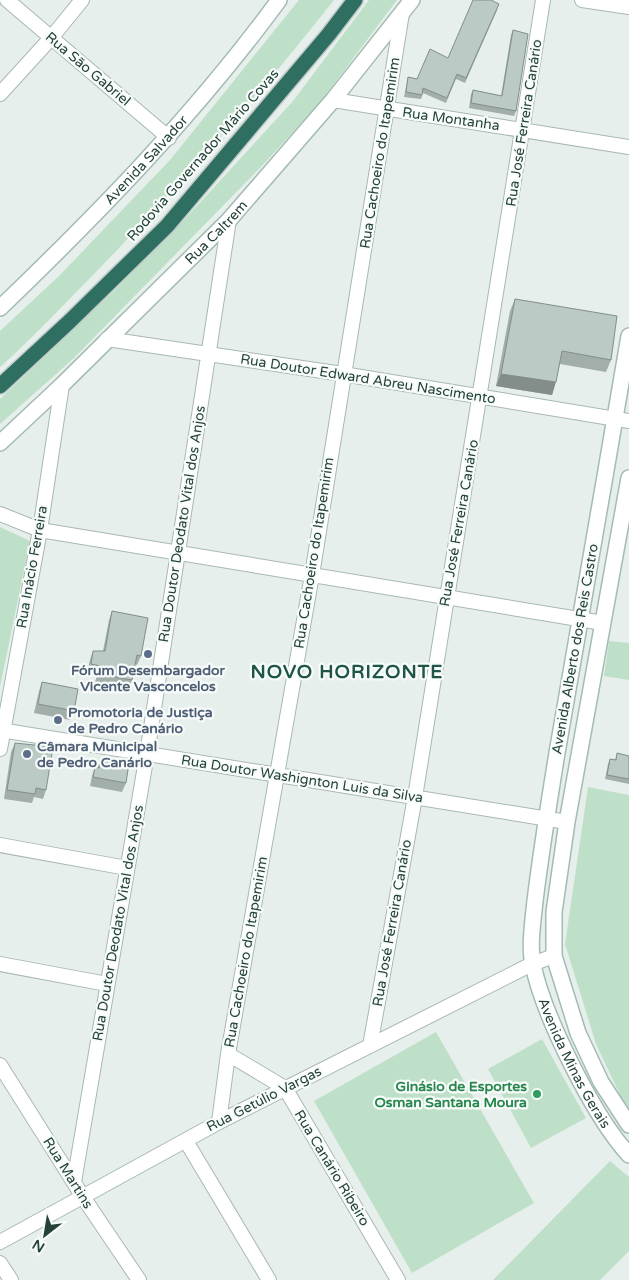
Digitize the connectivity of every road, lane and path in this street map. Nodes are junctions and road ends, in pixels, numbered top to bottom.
1 (6, 0) edge
2 (82, 0) edge
3 (279, 0) edge
4 (355, 0) edge
5 (412, 0) edge
6 (543, 0) edge
7 (582, 0) edge
8 (629, 6) edge
9 (402, 13) junction
10 (51, 38) junction
11 (0, 94) edge
12 (333, 100) junction
13 (387, 110) junction
14 (522, 129) junction
15 (169, 138) junction
16 (629, 147) edge
17 (228, 220) junction
18 (0, 308) edge
19 (629, 336) edge
20 (107, 339) junction
21 (209, 353) junction
22 (343, 374) junction
23 (62, 385) junction
24 (0, 386) edge
25 (481, 398) junction
26 (622, 420) edge
27 (0, 443) edge
28 (629, 478) edge
29 (0, 514) edge
30 (40, 530) junction
31 (177, 553) junction
32 (312, 575) junction
33 (447, 596) junction
34 (581, 619) junction
35 (603, 623) junction
36 (2, 730) edge
37 (0, 749) edge
38 (147, 754) junction
39 (277, 775) junction
40 (415, 797) junction
41 (546, 820) junction
42 (567, 822) junction
43 (0, 845) edge
44 (127, 868) junction
45 (554, 956) junction
46 (0, 964) edge
47 (532, 964) junction
48 (108, 984) junction
49 (370, 1046) junction
50 (228, 1054) junction
51 (0, 1065) edge
52 (285, 1088) junction
53 (218, 1122) junction
54 (629, 1124) edge
55 (186, 1141) junction
56 (629, 1155) edge
57 (74, 1182) junction
58 (83, 1198) junction
59 (0, 1242) edge
60 (0, 1263) edge
61 (11, 1280) edge
62 (139, 1280) edge
63 (269, 1280) edge
64 (398, 1280) edge

1 - 10 street, Rua São Gabriel
2 - 10 street
3 - 15 main road, Avenida Salvador
4 - 24 highway, Rodovia Governador Mário Covas
5 - 9 main road, Rua Caltrem
6 - 14 street, Rua José Ferreira Canário
7 - 8 street
9 - 12 main road, Rua Caltrem
9 - 13 street, Rua Cachoeiro do Itapemirim
10 - 11 street
10 - 15 street, Rua São Gabriel
12 - 13 street, Rua Montanha
12 - 17 main road, Rua Caltrem
13 - 14 street, Rua Montanha
13 - 22 street, Rua Cachoeiro do Itapemirim
14 - 16 street, Rua Montanha
14 - 25 street, Rua José Ferreira Canário
15 - 18 main road, Avenida Salvador
17 - 20 main road, Rua Caltrem
17 - 21 street, Rua Doutor Deodato Vital dos Anjos
19 - 26 main road, Avenida Alberto dos Reis Castro
20 - 21 street, Rua Doutor Edward Abreu Nascimento
20 - 23 main road, Rua Caltrem
21 - 22 street, Rua Doutor Edward Abreu Nascimento
21 - 31 street, Rua Doutor Deodato Vital dos Anjos
22 - 25 street, Rua Doutor Edward Abreu Nascimento
22 - 32 street, Rua Cachoeiro do Itapemirim
23 - 27 main road, Rua Caltrem
23 - 30 street, Rua Inácio Ferreira
25 - 26 street, Rua Doutor Edward Abreu Nascimento
25 - 33 street, Rua José Ferreira Canário
26 - 34 main road, Avenida Alberto dos Reis Castro
28 - 35 main road, Avenida Alberto dos Reis Castro
29 - 30 street
30 - 31 street
30 - 36 street, Rua Inácio Ferreira
31 - 32 street
31 - 38 street, Rua Doutor Deodato Vital dos Anjos
32 - 33 street
32 - 39 street, Rua Cachoeiro do Itapemirim
33 - 34 street
33 - 40 street, Rua José Ferreira Canário
34 - 35 street
34 - 41 main road, Avenida Alberto dos Reis Castro
35 - 42 main road, Avenida Alberto dos Reis Castro
36 - 37 street, Rua Inácio Ferreira
36 - 38 street, Rua Doutor Washignton Luis da Silva
38 - 39 street, Rua Doutor Washignton Luis da Silva
38 - 44 street, Rua Doutor Deodato Vital dos Anjos
39 - 40 street, Rua Doutor Washignton Luis da Silva
39 - 50 street, Rua Cachoeiro do Itapemirim
40 - 41 street, Rua Doutor Washignton Luis da Silva
40 - 49 street, Rua José Ferreira Canário
41 - 42 street, Rua Doutor Washignton Luis da Silva
41 - 47 main road, Avenida Alberto dos Reis Castro
42 - 45 main road, Avenida Alberto dos Reis Castro
43 - 44 street
44 - 48 street, Rua Doutor Deodato Vital dos Anjos
45 - 47 street, Rua Getúlio Vargas
45 - 54 main road, Avenida Minas Gerais
46 - 48 street
47 - 49 street, Rua Getúlio Vargas
47 - 56 main road, Avenida Minas Gerais
48 - 57 street, Rua Doutor Deodato Vital dos Anjos
49 - 52 street, Rua Getúlio Vargas
50 - 52 street, Rua Canário Ribeiro
50 - 53 street, Rua Cachoeiro do Itapemirim
51 - 57 street, Rua Martins
52 - 53 street, Rua Getúlio Vargas
52 - 64 street, Rua Canário Ribeiro
53 - 55 street, Rua Getúlio Vargas
55 - 58 street, Rua Getúlio Vargas
55 - 63 street
57 - 58 street, Rua Martins
58 - 59 street, Rua Getúlio Vargas
58 - 62 street, Rua Martins
60 - 61 street

